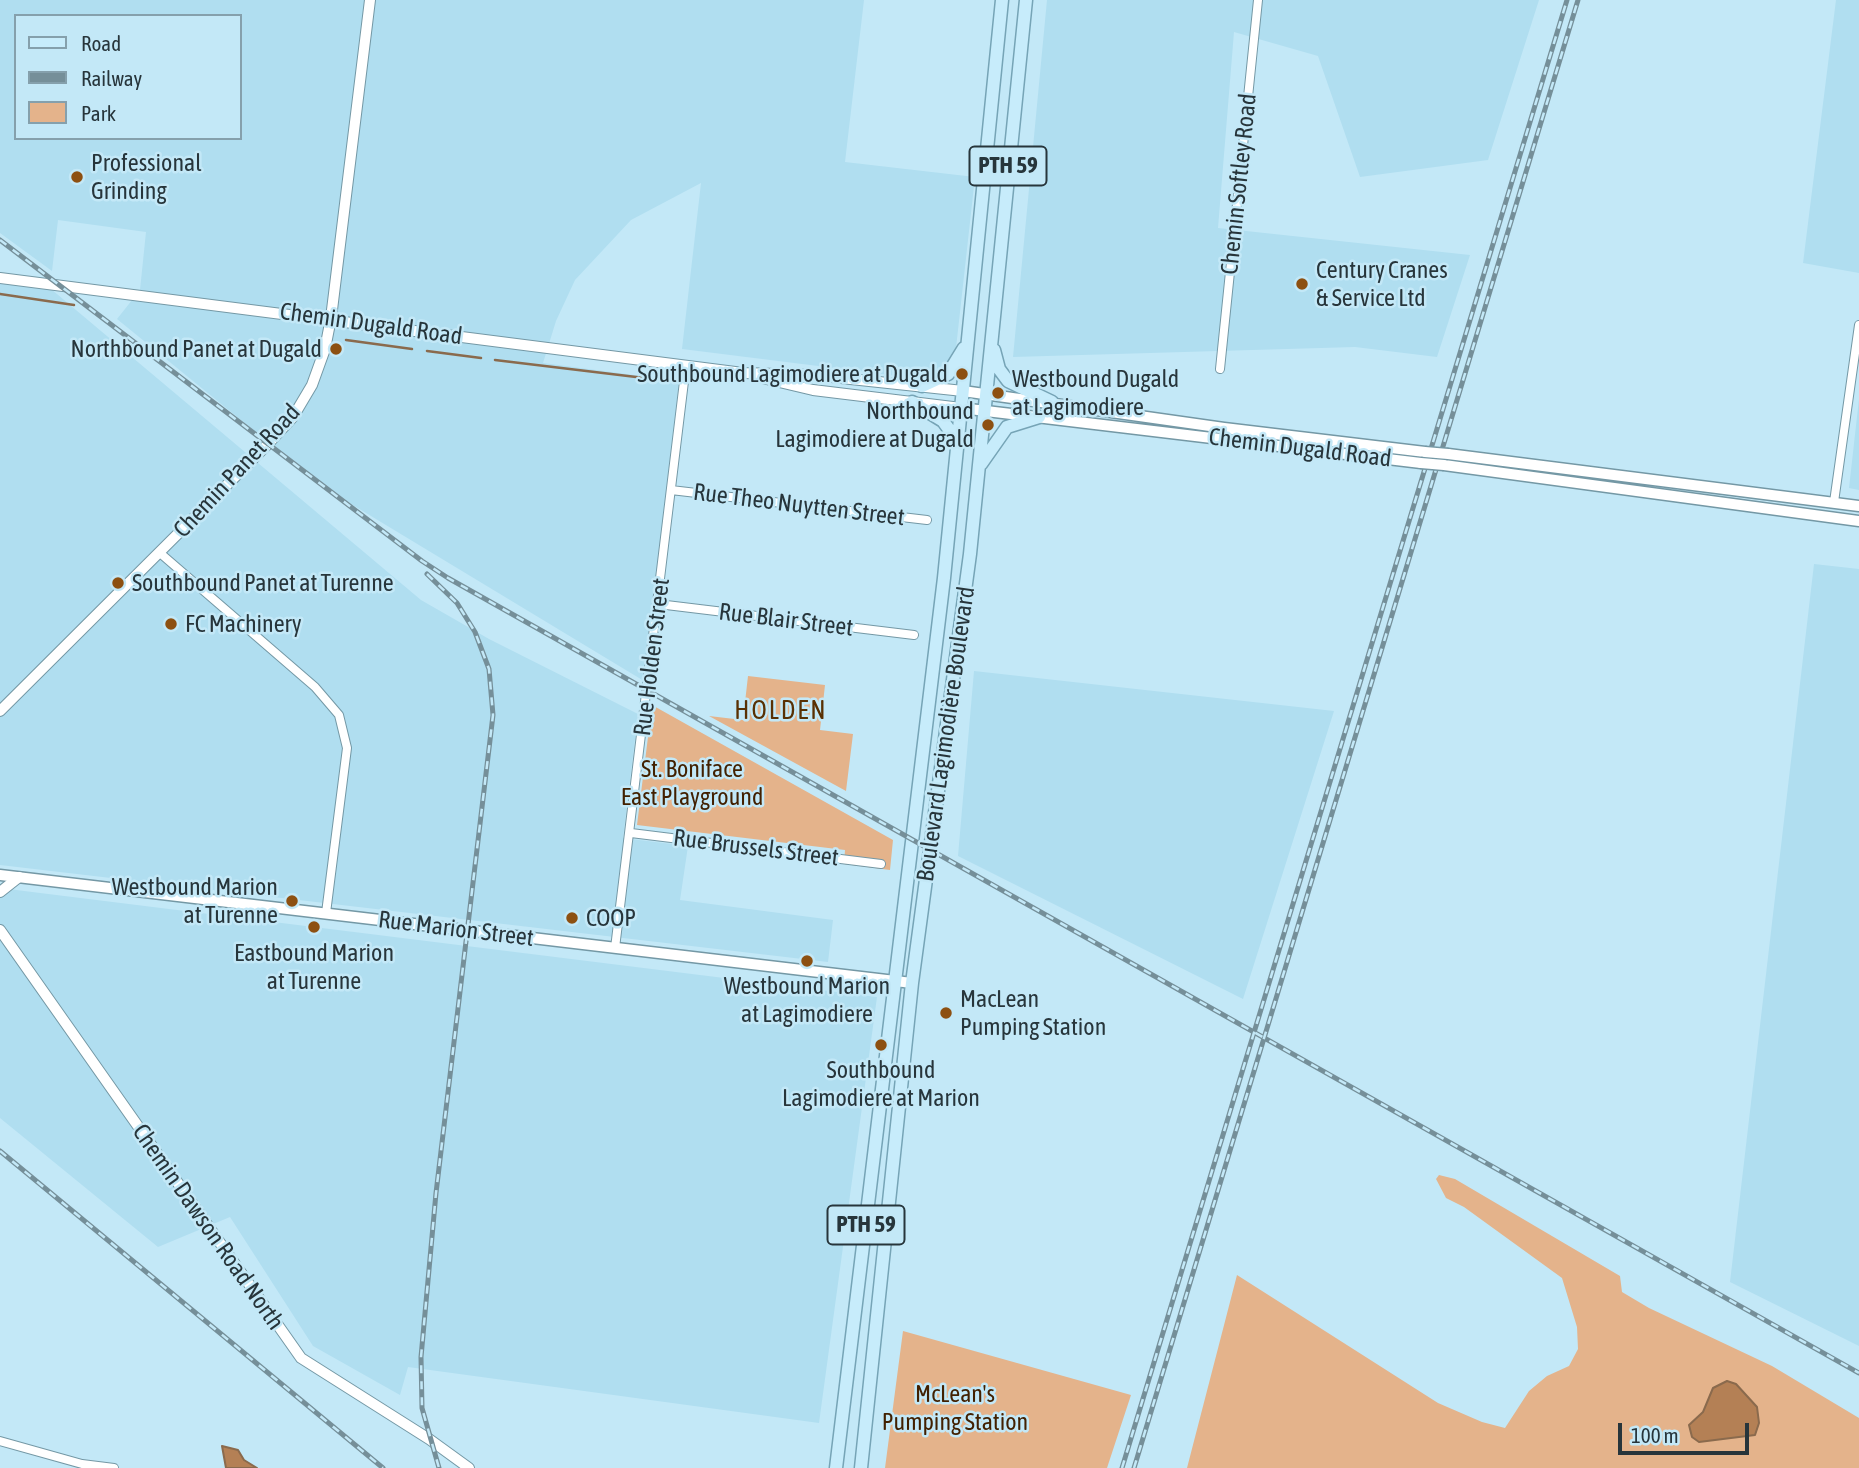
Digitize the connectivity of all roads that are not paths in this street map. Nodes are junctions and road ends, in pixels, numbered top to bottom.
1 (370, 0) edge
2 (1002, 0) edge
3 (1026, 0) edge
4 (1258, 0) edge
5 (0, 278) edge
6 (331, 318) junction
7 (1859, 325) edge
8 (992, 332) junction
9 (968, 341) junction
10 (686, 365) junction
11 (1220, 369) dead end
12 (743, 373) junction
13 (922, 386) junction
14 (963, 391) junction
15 (986, 394) junction
16 (912, 402) junction
17 (1052, 402) junction
18 (961, 408) junction
19 (985, 411) junction
20 (1039, 417) junction
21 (958, 442) junction
22 (1423, 457) junction
23 (1446, 460) junction
24 (979, 467) junction
25 (671, 490) junction
26 (1834, 502) junction
27 (1859, 506) edge
28 (927, 520) dead end
29 (1859, 521) edge
30 (160, 553) junction
31 (658, 604) junction
32 (914, 635) dead end
33 (0, 711) edge
34 (631, 832) junction
35 (881, 864) dead end
36 (0, 875) edge
37 (19, 877) junction
38 (0, 892) edge
39 (326, 913) junction
40 (0, 930) edge
41 (615, 948) junction
42 (895, 982) junction
43 (912, 983) junction
44 (0, 1441) edge
45 (114, 1468) edge
46 (469, 1468) edge
47 (836, 1468) edge
48 (861, 1468) edge

1 - 6 street, Chemin Panet Road
2 - 9 main road, Boulevard Lagimodière Boulevard / PTH 59
3 - 8 main road, Boulevard Lagimodière Boulevard / PTH 59
4 - 11 street, Chemin Softley Road
5 - 6 street, Chemin Dugald Road
6 - 10 street, Chemin Dugald Road
6 - 30 street, Chemin Panet Road
7 - 26 street
8 - 15 main road, Boulevard Lagimodière Boulevard / PTH 59
8 - 17 main road
9 - 13 main road
9 - 14 main road, Boulevard Lagimodière Boulevard / PTH 59
10 - 12 street, Chemin Dugald Road
10 - 25 street, Rue Holden Street
12 - 13 street, Chemin Dugald Road
12 - 16 street, Chemin Dugald Road
13 - 14 street, Chemin Dugald Road
14 - 15 main road, Chemin Dugald Road
14 - 18 main road, Boulevard Lagimodière Boulevard / PTH 59
15 - 17 main road, Chemin Dugald Road
15 - 19 main road, Boulevard Lagimodière Boulevard / PTH 59
16 - 18 street, Chemin Dugald Road
16 - 21 main road
17 - 22 main road, Chemin Dugald Road
18 - 19 main road, Chemin Dugald Road
18 - 21 main road, Boulevard Lagimodière Boulevard / PTH 59
19 - 20 main road, Chemin Dugald Road
19 - 24 main road, Boulevard Lagimodière Boulevard / PTH 59
20 - 22 main road, Chemin Dugald Road
20 - 24 main road
21 - 42 main road, Boulevard Lagimodière Boulevard / PTH 59
22 - 23 main road, Chemin Dugald Road, bridge
23 - 26 main road, Chemin Dugald Road
23 - 29 main road, Chemin Dugald Road
24 - 43 main road, Boulevard Lagimodière Boulevard / PTH 59
25 - 28 street, Rue Theo Nuytten Street
25 - 31 street, Rue Holden Street
26 - 27 main road, Chemin Dugald Road
30 - 33 street, Chemin Panet Road
30 - 39 street
31 - 32 street, Rue Blair Street
31 - 34 street, Rue Holden Street
34 - 35 street, Rue Brussels Street
34 - 41 street, Rue Holden Street
36 - 37 main road, Rue Marion Street
37 - 38 street
37 - 39 main road, Rue Marion Street
39 - 41 main road, Rue Marion Street
40 - 46 street, Chemin Dawson Road North
41 - 42 main road, Rue Marion Street
42 - 43 main road, Rue Marion Street
42 - 47 main road, Boulevard Lagimodière Boulevard / PTH 59
43 - 48 main road, Boulevard Lagimodière Boulevard / PTH 59
44 - 45 street

